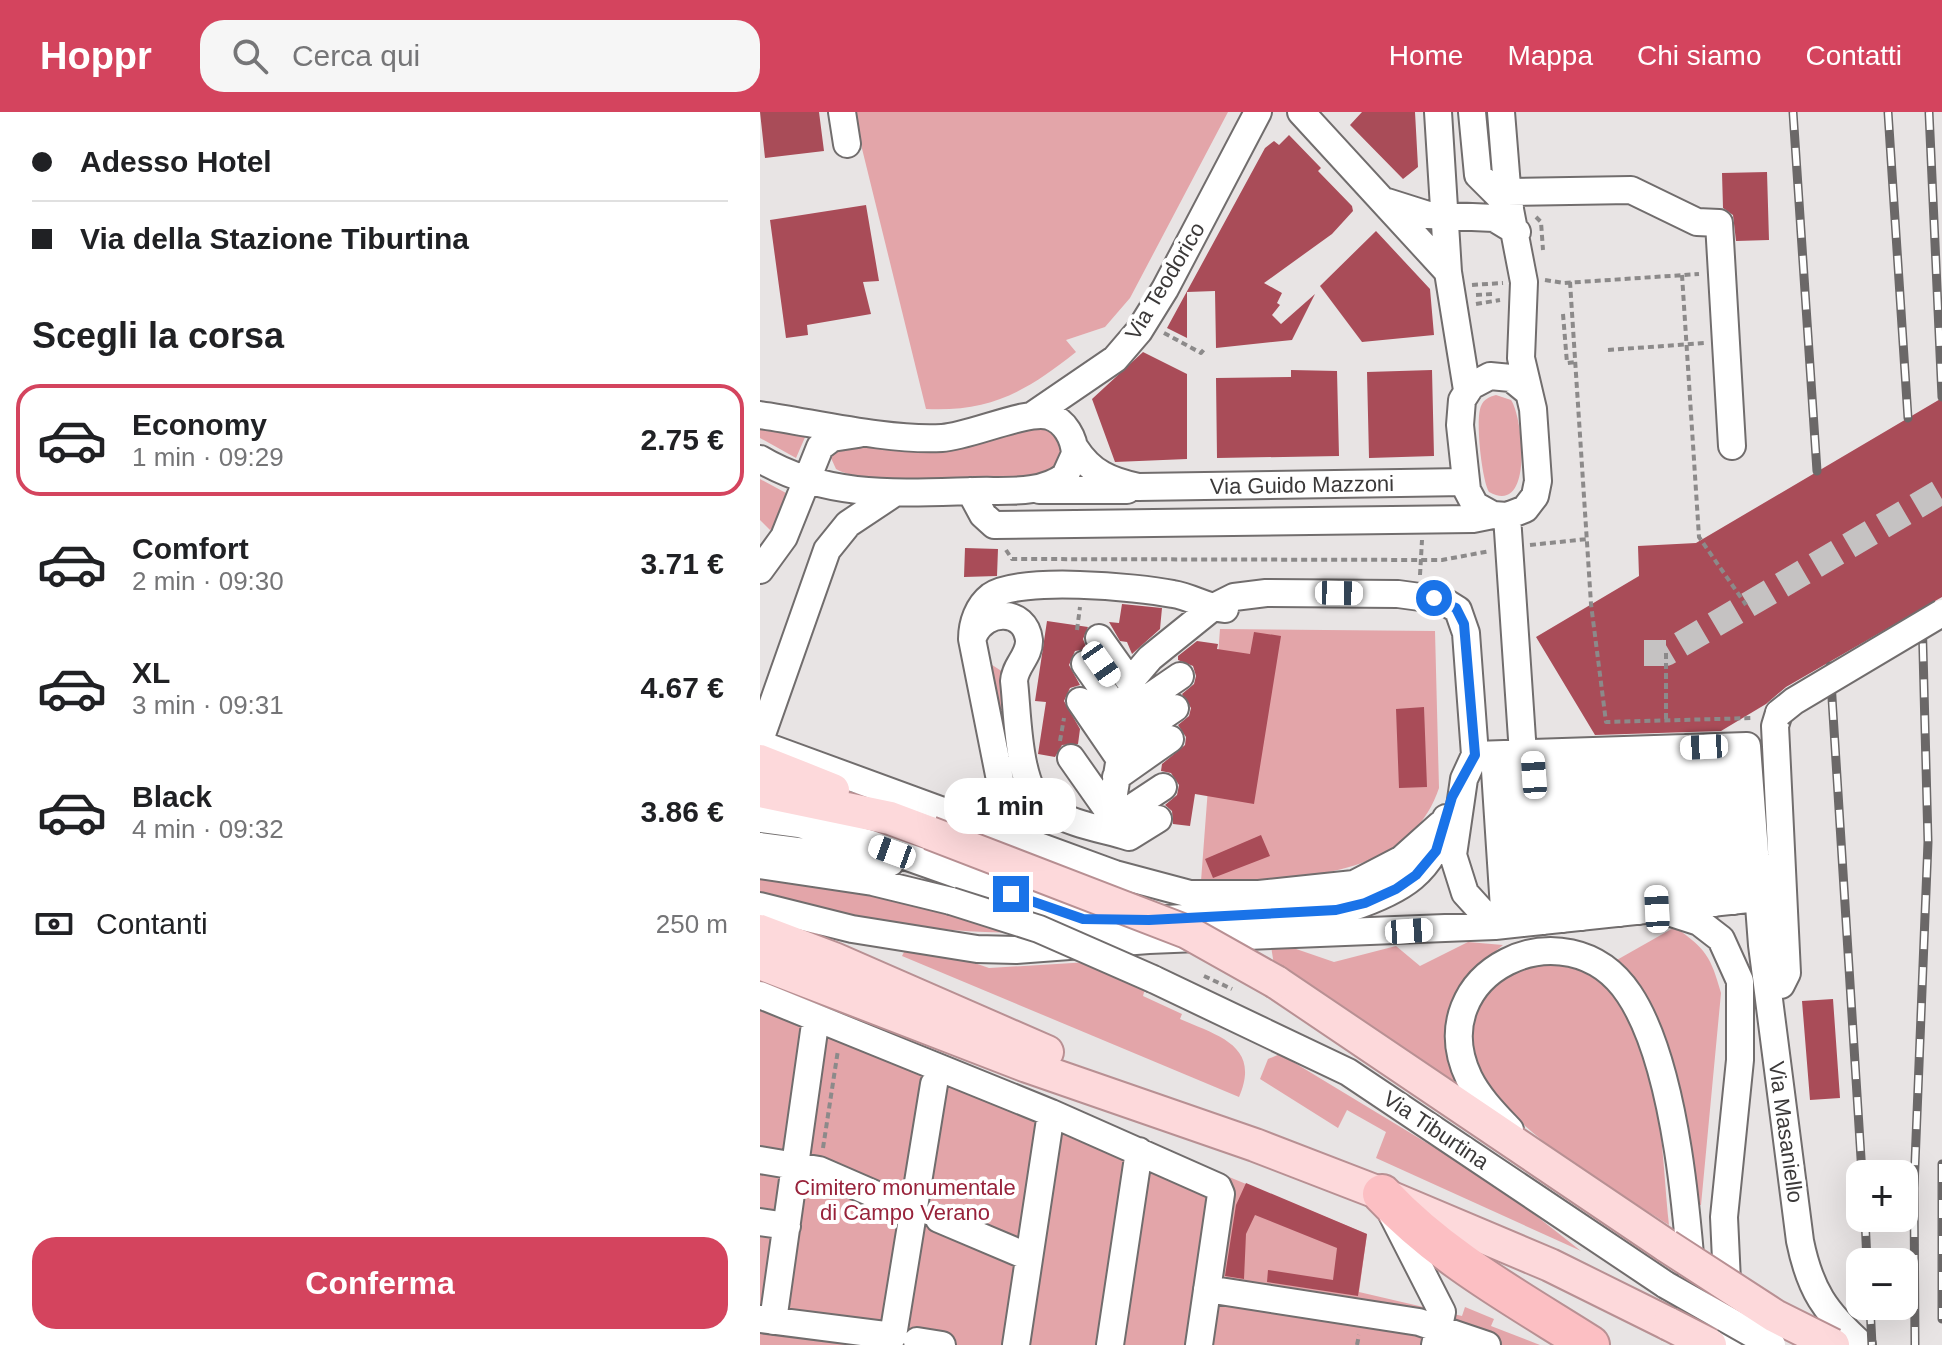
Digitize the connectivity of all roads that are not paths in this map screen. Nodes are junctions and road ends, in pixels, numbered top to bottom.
1 (842, 112) edge
2 (1258, 112) edge
3 (1301, 112) edge
4 (1438, 112) edge
5 (1472, 112) edge
6 (1501, 112) edge
7 (847, 144) dead end
8 (1384, 201) junction
9 (1511, 210) junction
10 (1445, 216) junction
11 (1448, 272) junction
12 (1467, 390) junction
13 (1527, 391) junction
14 (760, 401) edge
15 (760, 415) edge
16 (1033, 415) junction
17 (807, 422) junction
18 (882, 433) junction
19 (1732, 446) dead end
20 (1075, 448) junction
21 (760, 459) edge
22 (806, 480) junction
23 (1465, 482) junction
24 (1138, 487) junction
25 (1031, 490) junction
26 (970, 491) junction
27 (893, 494) junction
28 (1500, 515) junction
29 (761, 562) edge
30 (1212, 608) junction
31 (1942, 613) edge
32 (973, 646) junction
33 (1082, 693) junction
34 (764, 711) edge
35 (1170, 739) junction
36 (760, 742) edge
37 (1586, 753) junction
38 (760, 761) edge
39 (1119, 762) junction
40 (760, 791) edge
41 (890, 818) junction
42 (760, 819) edge
43 (1445, 819) junction
44 (1030, 841) junction
45 (760, 846) edge
46 (760, 865) edge
47 (941, 870) junction
48 (760, 906) edge
49 (1620, 913) junction
50 (760, 931) edge
51 (760, 963) edge
52 (1780, 985) junction
53 (760, 995) edge
54 (814, 1031) dead end
55 (1740, 1060) junction
56 (934, 1084) dead end
57 (1051, 1113) junction
58 (1730, 1132) junction
59 (1255, 1145) junction
60 (1139, 1151) junction
61 (1535, 1156) junction
62 (760, 1160) edge
63 (808, 1167) junction
64 (1382, 1194) junction
65 (911, 1210) junction
66 (939, 1219) dead end
67 (760, 1222) edge
68 (787, 1226) junction
69 (1029, 1257) junction
70 (1207, 1289) junction
71 (1694, 1297) junction
72 (766, 1320) edge
73 (1437, 1336) edge
74 (1016, 1345) edge
75 (1110, 1345) edge
76 (1199, 1345) edge
77 (1487, 1345) edge
78 (1590, 1345) edge
79 (1697, 1345) edge
80 (1710, 1345) edge
81 (1730, 1345) edge
82 (1772, 1345) edge
83 (1833, 1345) edge
84 (1862, 1345) edge

1 - 7 street
2 - 16 street, Via Teodorico
3 - 8 street
4 - 10 street
5 - 9 street
6 - 9 street
8 - 10 street
8 - 11 street
9 - 10 street
9 - 13 street
9 - 19 street
10 - 11 street
11 - 12 street
12 - 13 street
12 - 23 street
13 - 28 street
14 - 17 street
15 - 17 street
16 - 18 street, Via Teodorico
16 - 20 street, Via Guido Mazzoni
17 - 18 street
18 - 22 street
20 - 24 street, Via Guido Mazzoni
20 - 25 street
21 - 22 street, Via Guido Mazzoni
22 - 27 street, Via Guido Mazzoni
22 - 29 street
23 - 24 street, Via Guido Mazzoni
23 - 28 street
24 - 25 street, Via Guido Mazzoni
25 - 26 street, Via Guido Mazzoni
26 - 27 street, Via Guido Mazzoni
26 - 28 street
27 - 34 street
28 - 37 street
30 - 32 street
30 - 37 street
30 - 39 street
31 - 52 street, bridge
32 - 39 street
32 - 44 street
33 - 39 street
33 - 39 street
33 - 39 street
33 - 39 street
34 - 36 street
35 - 39 street
35 - 39 street
35 - 39 street
35 - 39 street
36 - 44 street
37 - 43 street
37 - 49 street
37 - 49 street
37 - 49 street
37 - 49 street
37 - 49 street
37 - 49 street
37 - 49 street
37 - 49 street
38 - 41 main road
40 - 41 main road, Via Tiburtina
41 - 61 main road, Via Tiburtina, bridge
42 - 47 street
43 - 44 street
43 - 47 street
45 - 47 street
46 - 82 street, Via Tiburtina, bridge
48 - 49 street
49 - 52 street, Via Masaniello
49 - 55 street
50 - 59 main road
51 - 59 main road
52 - 55 street
52 - 84 street, Via Masaniello
53 - 57 street
54 - 63 street
55 - 58 street
56 - 65 street
57 - 60 street
57 - 69 street
58 - 71 street
58 - 81 street
59 - 64 main road
60 - 70 street
60 - 75 street
61 - 71 street
61 - 83 main road, Via Tiburtina, bridge
62 - 63 street
63 - 65 street
63 - 68 street
64 - 73 street
64 - 78 highway
64 - 80 main road, bridge
65 - 72 street
66 - 69 street
67 - 68 street
68 - 72 street
69 - 74 street
70 - 73 street
70 - 76 street
71 - 79 street
73 - 77 street

